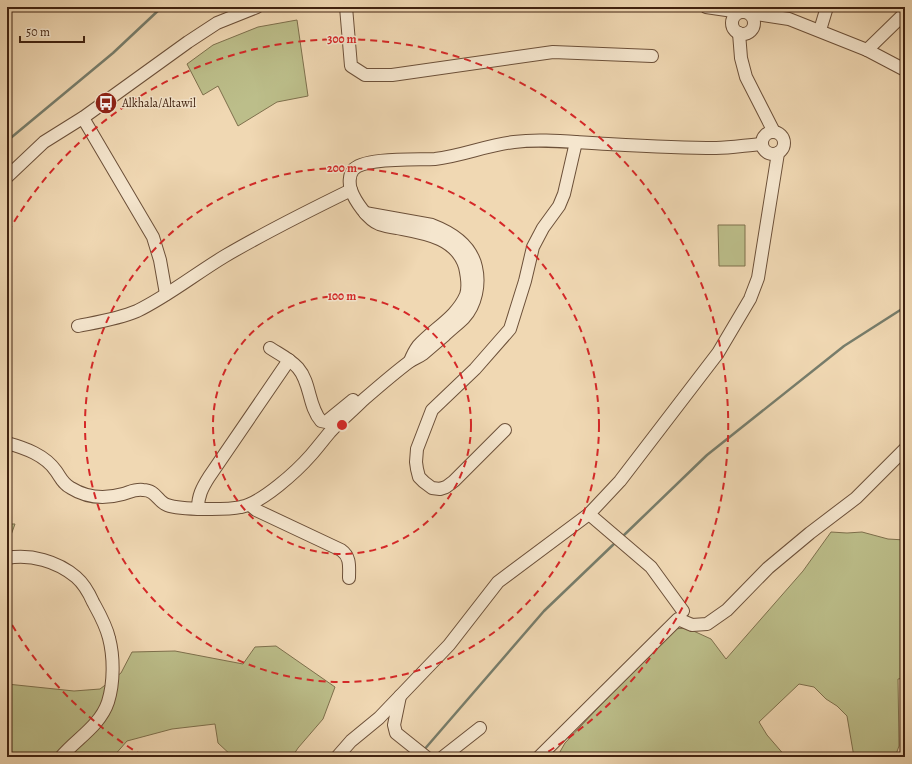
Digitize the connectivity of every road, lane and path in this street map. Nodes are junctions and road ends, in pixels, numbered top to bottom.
1 (257, 7) edge
2 (346, 7) edge
3 (706, 7) edge
4 (827, 7) edge
5 (721, 10) junction
6 (744, 13) junction
7 (905, 13) edge
8 (779, 17) junction
9 (732, 22) junction
10 (754, 28) junction
11 (820, 30) junction
12 (739, 33) junction
13 (867, 50) junction
14 (652, 56) dead end
15 (905, 70) edge
16 (83, 118) junction
17 (774, 132) junction
18 (576, 142) junction
19 (762, 144) junction
20 (778, 153) junction
21 (7, 177) edge
22 (351, 190) junction
23 (166, 294) junction
24 (78, 326) dead end
25 (270, 348) dead end
26 (289, 360) junction
27 (382, 384) junction
28 (505, 430) dead end
29 (7, 444) edge
30 (905, 449) edge
31 (250, 505) junction
32 (198, 508) junction
33 (589, 514) junction
34 (7, 558) edge
35 (349, 578) dead end
36 (683, 611) dead end
37 (400, 695) junction
38 (480, 728) dead end
39 (351, 741) junction
40 (61, 757) edge
41 (329, 757) edge
42 (336, 757) edge
43 (426, 757) edge
44 (443, 757) edge
45 (539, 757) edge

1 - 16 street
2 - 14 street
3 - 5 street
4 - 11 street
5 - 6 street
5 - 9 street
6 - 8 street
6 - 9 street
6 - 10 street
7 - 13 street
8 - 10 street
8 - 11 street
9 - 12 street
10 - 12 street
11 - 13 street
12 - 17 street
13 - 15 street
16 - 21 street
16 - 23 street
17 - 19 street
17 - 20 street
18 - 19 street
18 - 22 street
18 - 28 street
19 - 20 street
20 - 33 street
22 - 23 street
22 - 27 street
23 - 24 street
25 - 26 street
26 - 27 street
26 - 32 street
27 - 31 street
29 - 32 street
30 - 45 street
31 - 32 street
31 - 35 street
33 - 36 street
33 - 37 street
34 - 40 street
37 - 39 street
37 - 43 street
38 - 44 street
39 - 41 street
39 - 42 street

